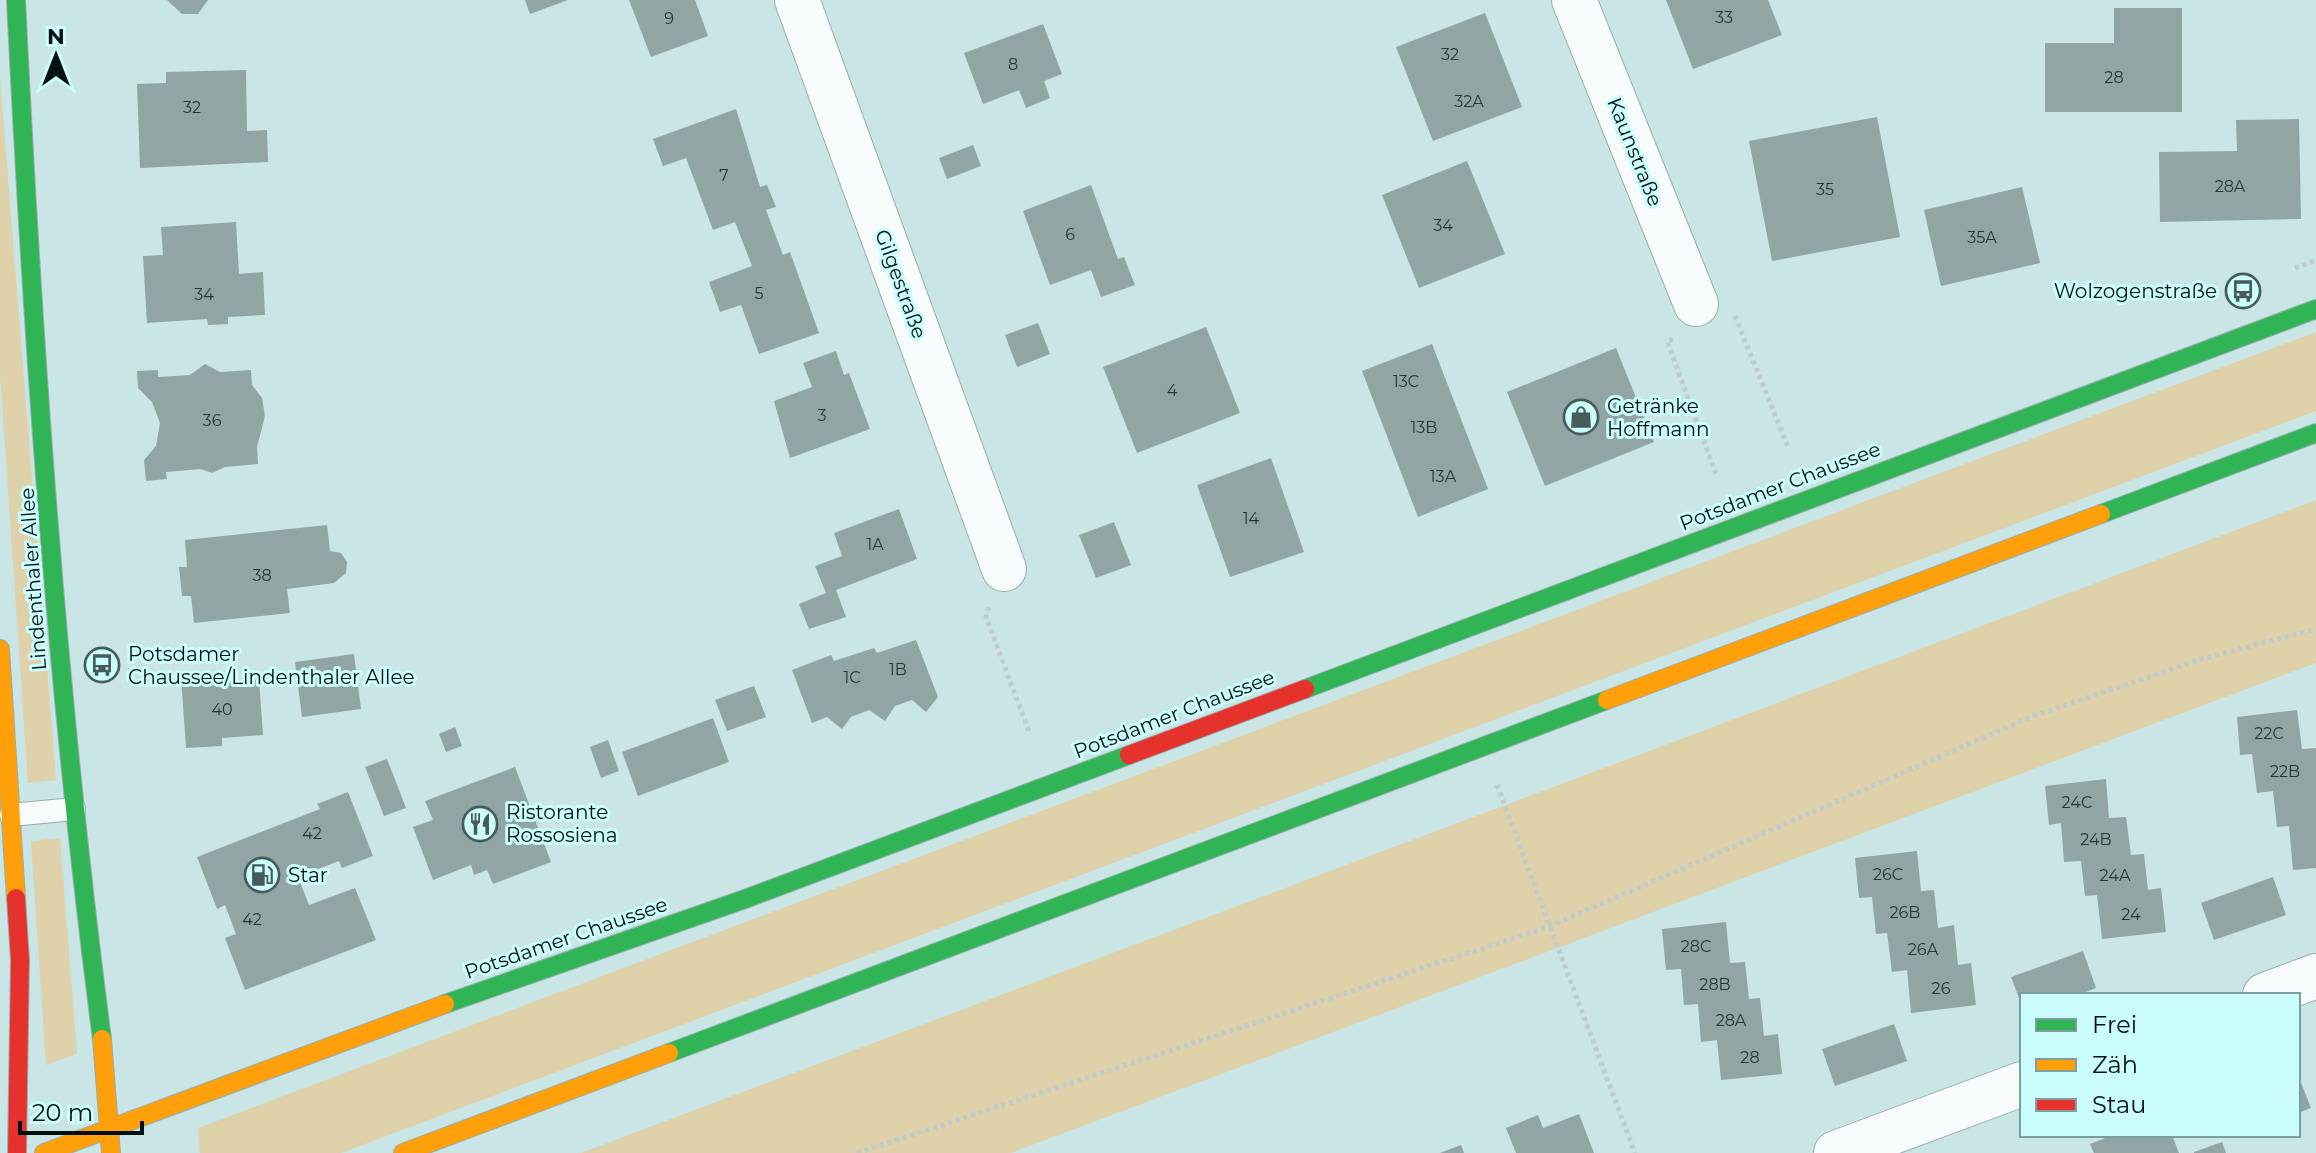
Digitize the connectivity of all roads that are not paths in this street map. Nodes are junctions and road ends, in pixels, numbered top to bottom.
1 (16, 0) edge
2 (797, 0) edge
3 (1574, 0) edge
4 (2316, 309) edge
5 (1700, 320) road end
6 (2316, 433) edge
7 (1004, 569) road end
8 (0, 649) edge
9 (74, 809) junction
10 (11, 815) junction
11 (2316, 976) edge
12 (2270, 993) edge
13 (2020, 1085) edge
14 (110, 1128) junction
15 (17, 1153) edge
16 (44, 1153) edge
17 (111, 1153) edge
18 (403, 1153) edge
19 (1836, 1153) edge

1 - 9 main road, Lindenthaler Allee
2 - 7 street, Gilgestraße
3 - 5 street, Kaunstraße
4 - 14 main road, Potsdamer Chaussee
6 - 18 main road
8 - 10 main road, Lindenthaler Allee
9 - 10 lane
9 - 14 main road, Lindenthaler Allee
10 - 15 main road, Lindenthaler Allee
11 - 12 street
13 - 19 street
14 - 16 main road, Potsdamer Chaussee
14 - 17 main road, Lindenthaler Allee

